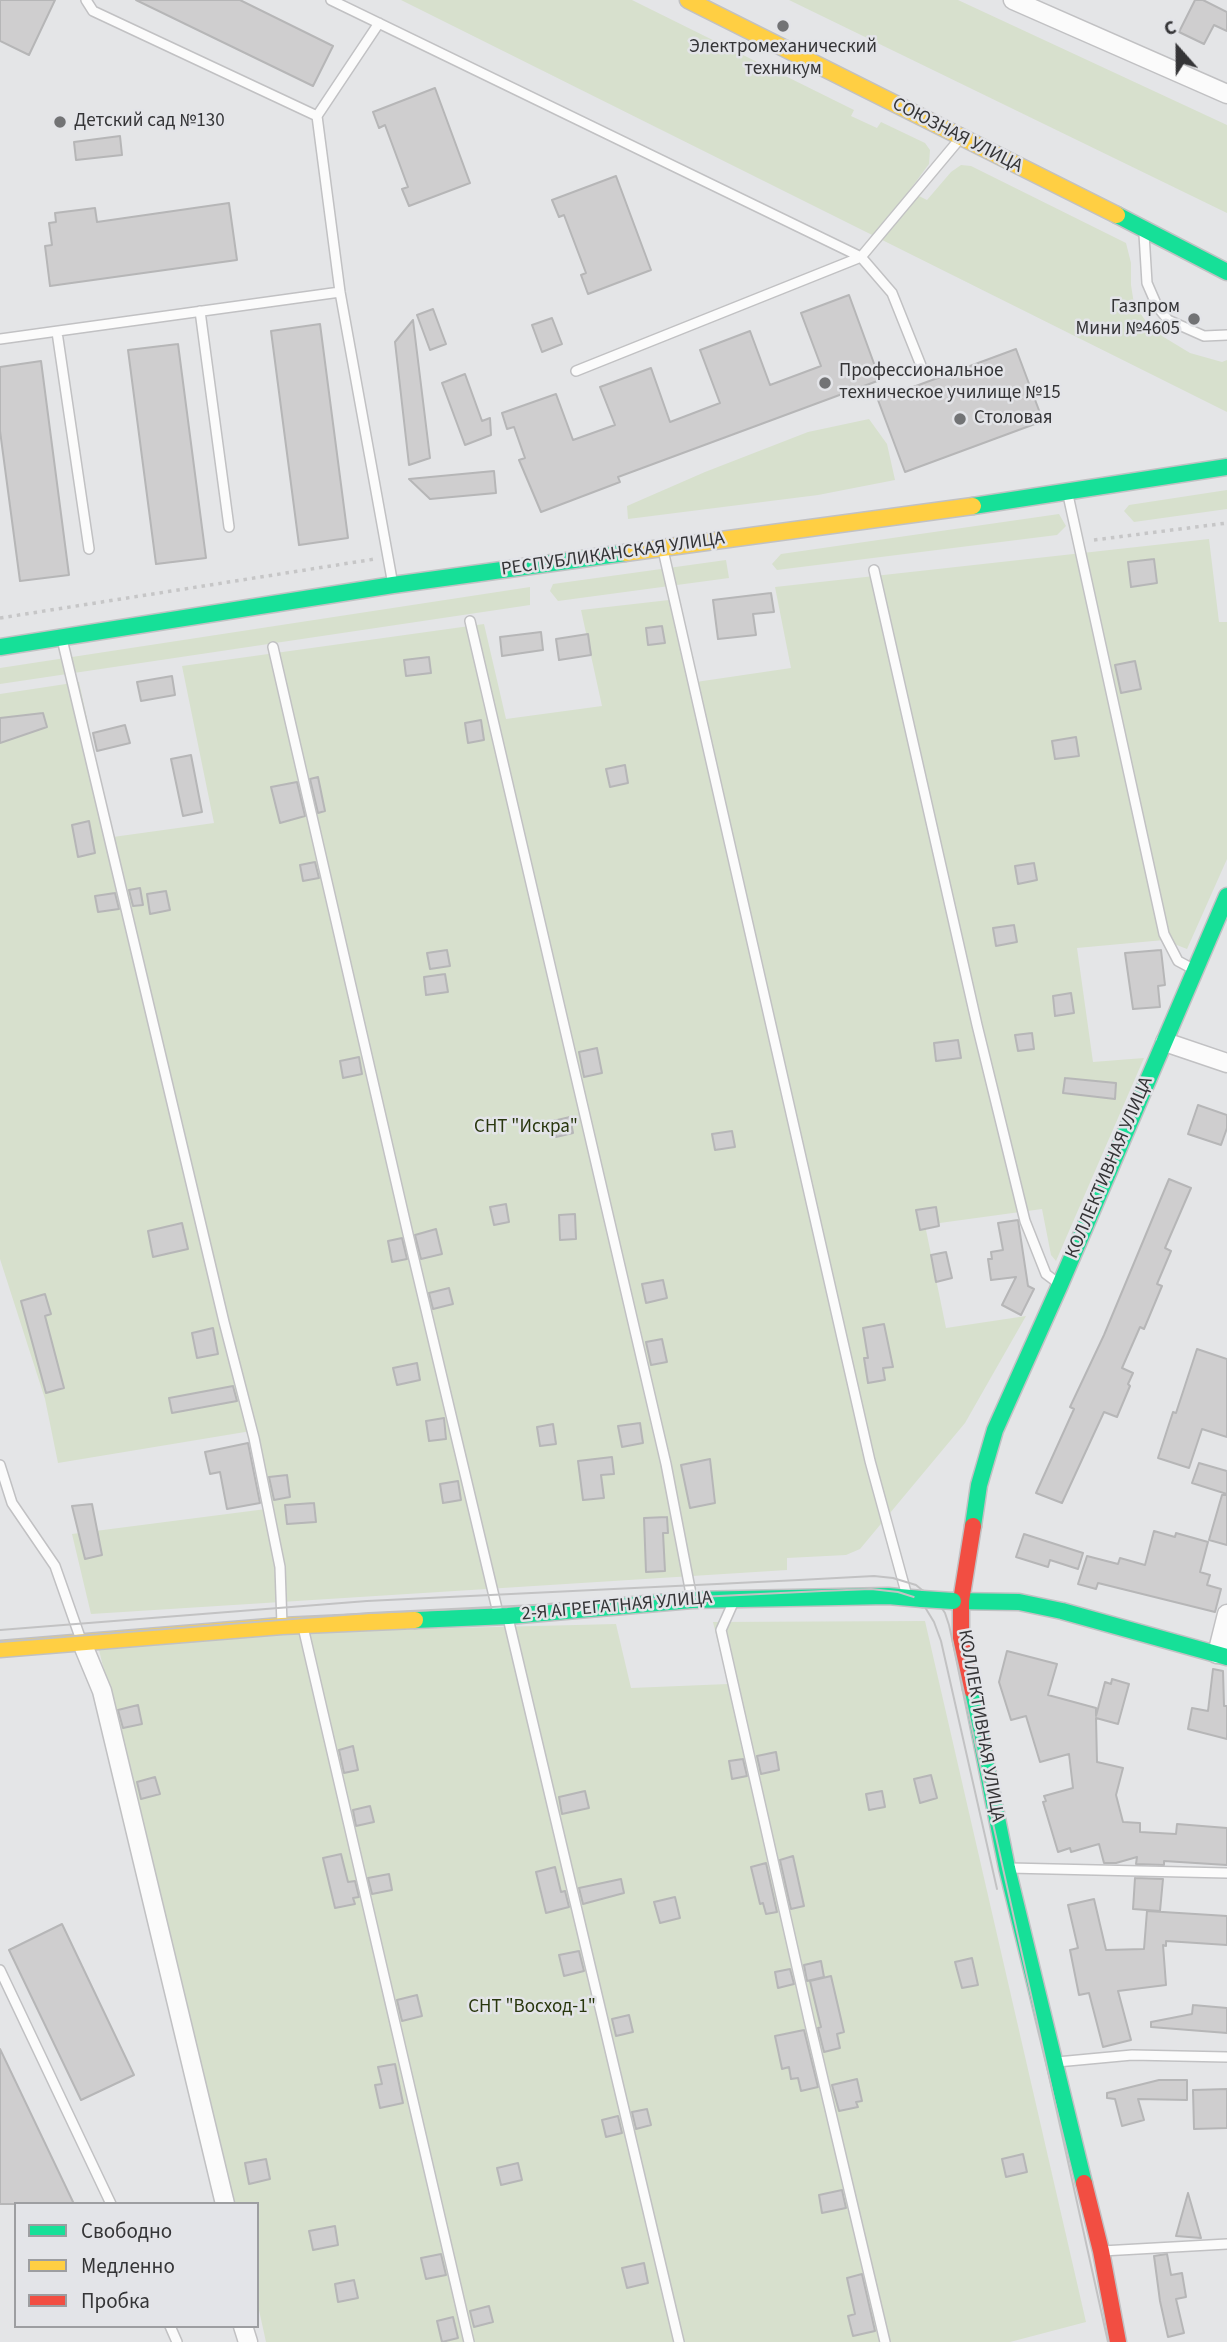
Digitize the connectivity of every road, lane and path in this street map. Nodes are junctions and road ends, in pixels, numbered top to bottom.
1 (86, 0) edge
2 (331, 0) edge
3 (688, 0) edge
4 (1013, 0) edge
5 (379, 23) junction
6 (1227, 94) edge
7 (317, 116) junction
8 (961, 138) junction
9 (1144, 228) junction
10 (861, 257) junction
11 (1227, 272) edge
12 (340, 292) junction
13 (200, 311) junction
14 (57, 332) junction
15 (1227, 335) edge
16 (0, 339) edge
17 (922, 368) dead end
18 (576, 371) dead end
19 (1227, 467) edge
20 (1068, 494) junction
21 (1227, 523) edge
22 (229, 527) dead end
23 (1078, 542) junction
24 (663, 548) junction
25 (89, 549) dead end
26 (388, 557) junction
27 (874, 570) dead end
28 (393, 585) junction
29 (0, 618) edge
30 (470, 621) dead end
31 (62, 637) junction
32 (0, 647) edge
33 (273, 647) dead end
34 (1227, 896) edge
35 (1196, 971) junction
36 (1165, 1042) junction
37 (1227, 1063) edge
38 (1060, 1285) junction
39 (0, 1465) edge
40 (735, 1598) junction
41 (914, 1599) junction
42 (692, 1600) junction
43 (957, 1601) junction
44 (1227, 1615) edge
45 (503, 1616) junction
46 (303, 1625) junction
47 (282, 1626) junction
48 (82, 1643) junction
49 (0, 1649) edge
50 (1222, 1656) edge
51 (1007, 1868) junction
52 (1227, 1873) edge
53 (0, 1970) edge
54 (1227, 2057) edge
55 (1056, 2062) junction
56 (110, 2202) edge
57 (225, 2202) edge
58 (1227, 2244) edge
59 (1101, 2251) junction
60 (469, 2342) edge
61 (679, 2342) edge
62 (885, 2342) edge
63 (1118, 2342) edge

1 - 7 lane
2 - 5 lane
3 - 8 street, СОЮЗНАЯ УЛИЦА
4 - 6 street
5 - 7 lane
5 - 10 lane
7 - 12 lane
8 - 9 street, СОЮЗНАЯ УЛИЦА
8 - 10 lane
9 - 11 street, СОЮЗНАЯ УЛИЦА
9 - 15 lane
10 - 17 lane
10 - 18 lane
12 - 13 lane
12 - 26 lane
13 - 14 lane
13 - 22 lane
14 - 16 lane
14 - 25 lane
19 - 20 street, РЕСПУБЛИКАНСКАЯ УЛИЦА
20 - 23 lane
20 - 24 street, РЕСПУБЛИКАНСКАЯ УЛИЦА
21 - 23 path
23 - 35 lane
24 - 28 street, РЕСПУБЛИКАНСКАЯ УЛИЦА
24 - 41 lane
26 - 28 lane
26 - 29 path
27 - 38 lane
28 - 31 street, РЕСПУБЛИКАНСКАЯ УЛИЦА
30 - 42 lane
31 - 32 street, РЕСПУБЛИКАНСКАЯ УЛИЦА
31 - 47 lane
33 - 45 lane
34 - 35 street, КОЛЛЕКТИВНАЯ УЛИЦА
35 - 36 street, КОЛЛЕКТИВНАЯ УЛИЦА
36 - 37 street
36 - 38 street, КОЛЛЕКТИВНАЯ УЛИЦА
38 - 43 street, КОЛЛЕКТИВНАЯ УЛИЦА
39 - 48 lane
40 - 41 street, 2-Я АГРЕГАТНАЯ УЛИЦА
40 - 42 street, 2-Я АГРЕГАТНАЯ УЛИЦА
40 - 62 lane
41 - 43 street, 2-Я АГРЕГАТНАЯ УЛИЦА, bridge
42 - 45 street, 2-Я АГРЕГАТНАЯ УЛИЦА
43 - 50 street, 2-Я АГРЕГАТНАЯ УЛИЦА
43 - 51 street, КОЛЛЕКТИВНАЯ УЛИЦА
44 - 50 street
45 - 46 street, 2-Я АГРЕГАТНАЯ УЛИЦА
45 - 61 lane
46 - 47 street, 2-Я АГРЕГАТНАЯ УЛИЦА
46 - 60 lane
47 - 48 street, 2-Я АГРЕГАТНАЯ УЛИЦА
48 - 49 street, 2-Я АГРЕГАТНАЯ УЛИЦА
48 - 57 street
51 - 52 lane
51 - 55 street, КОЛЛЕКТИВНАЯ УЛИЦА
53 - 56 lane
54 - 55 lane
55 - 59 street, КОЛЛЕКТИВНАЯ УЛИЦА
58 - 59 lane
59 - 63 street, КОЛЛЕКТИВНАЯ УЛИЦА

